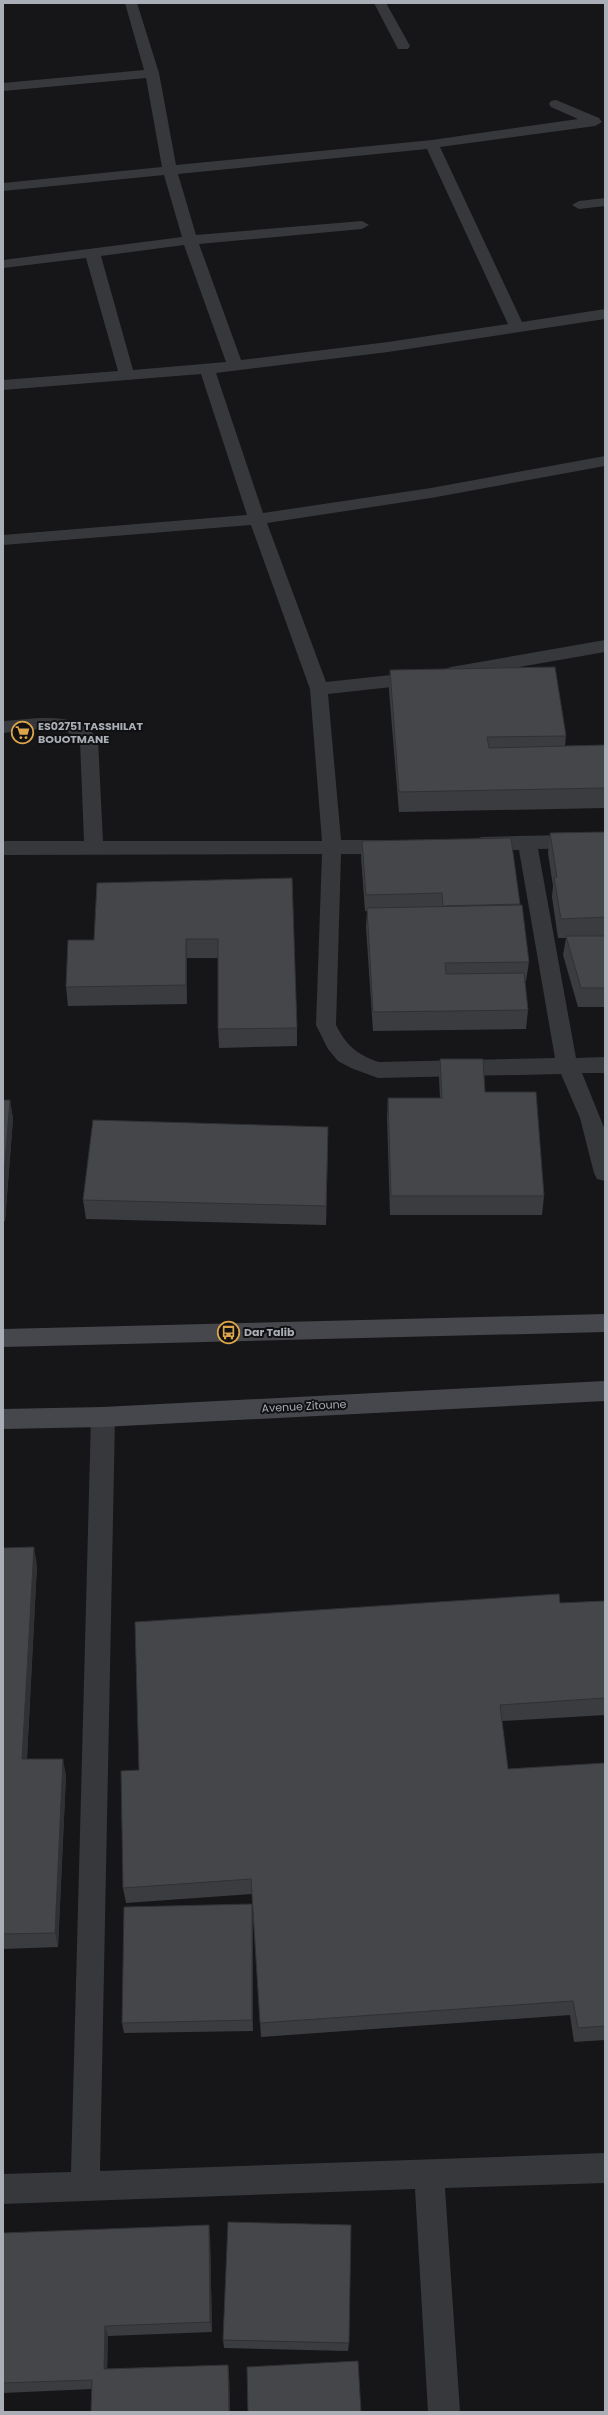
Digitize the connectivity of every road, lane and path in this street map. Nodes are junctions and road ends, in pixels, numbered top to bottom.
1 (131, 3) edge
2 (380, 3) edge
3 (403, 46) dead end
4 (152, 73) junction
5 (3, 87) edge
6 (556, 104) dead end
7 (599, 124) edge
8 (432, 144) junction
9 (170, 171) junction
10 (3, 187) edge
11 (605, 202) edge
12 (579, 205) dead end
13 (362, 225) dead end
14 (190, 240) junction
15 (92, 252) junction
16 (3, 264) edge
17 (605, 314) edge
18 (517, 328) junction
19 (235, 365) junction
20 (207, 369) junction
21 (127, 375) junction
22 (3, 385) edge
23 (605, 462) edge
24 (257, 519) junction
25 (3, 540) edge
26 (605, 646) edge
27 (319, 689) junction
28 (3, 727) edge
29 (605, 841) edge
30 (527, 843) junction
31 (465, 845) edge
32 (410, 846) edge
33 (3, 848) edge
34 (94, 848) junction
35 (332, 848) junction
36 (567, 1065) junction
37 (605, 1065) edge
38 (605, 1173) edge
39 (605, 1322) edge
40 (3, 1338) edge
41 (605, 1391) edge
42 (103, 1417) junction
43 (3, 1419) edge
44 (605, 2168) edge
45 (429, 2174) junction
46 (85, 2186) junction
47 (3, 2189) edge
48 (444, 2412) edge

1 - 4 street
2 - 3 street
4 - 5 street
4 - 9 street
6 - 7 street
7 - 8 street
8 - 9 street
8 - 18 street
9 - 10 street
9 - 14 street
11 - 12 street
13 - 14 street
14 - 15 street
14 - 19 street
15 - 16 street
15 - 21 street
17 - 18 street
18 - 19 street
19 - 20 street
20 - 21 street
20 - 24 street
21 - 22 street
23 - 24 street
24 - 25 street
24 - 27 street
26 - 27 street
27 - 35 street
28 - 34 street
29 - 30 street
30 - 31 street
30 - 36 street
32 - 35 street
33 - 34 street
34 - 35 street
35 - 36 street
36 - 37 street
36 - 38 street
39 - 40 main road
41 - 42 main road, Avenue Zitoune
42 - 43 main road, Avenue Zitoune
42 - 46 street
44 - 45 street
45 - 46 street
45 - 48 street
46 - 47 street

